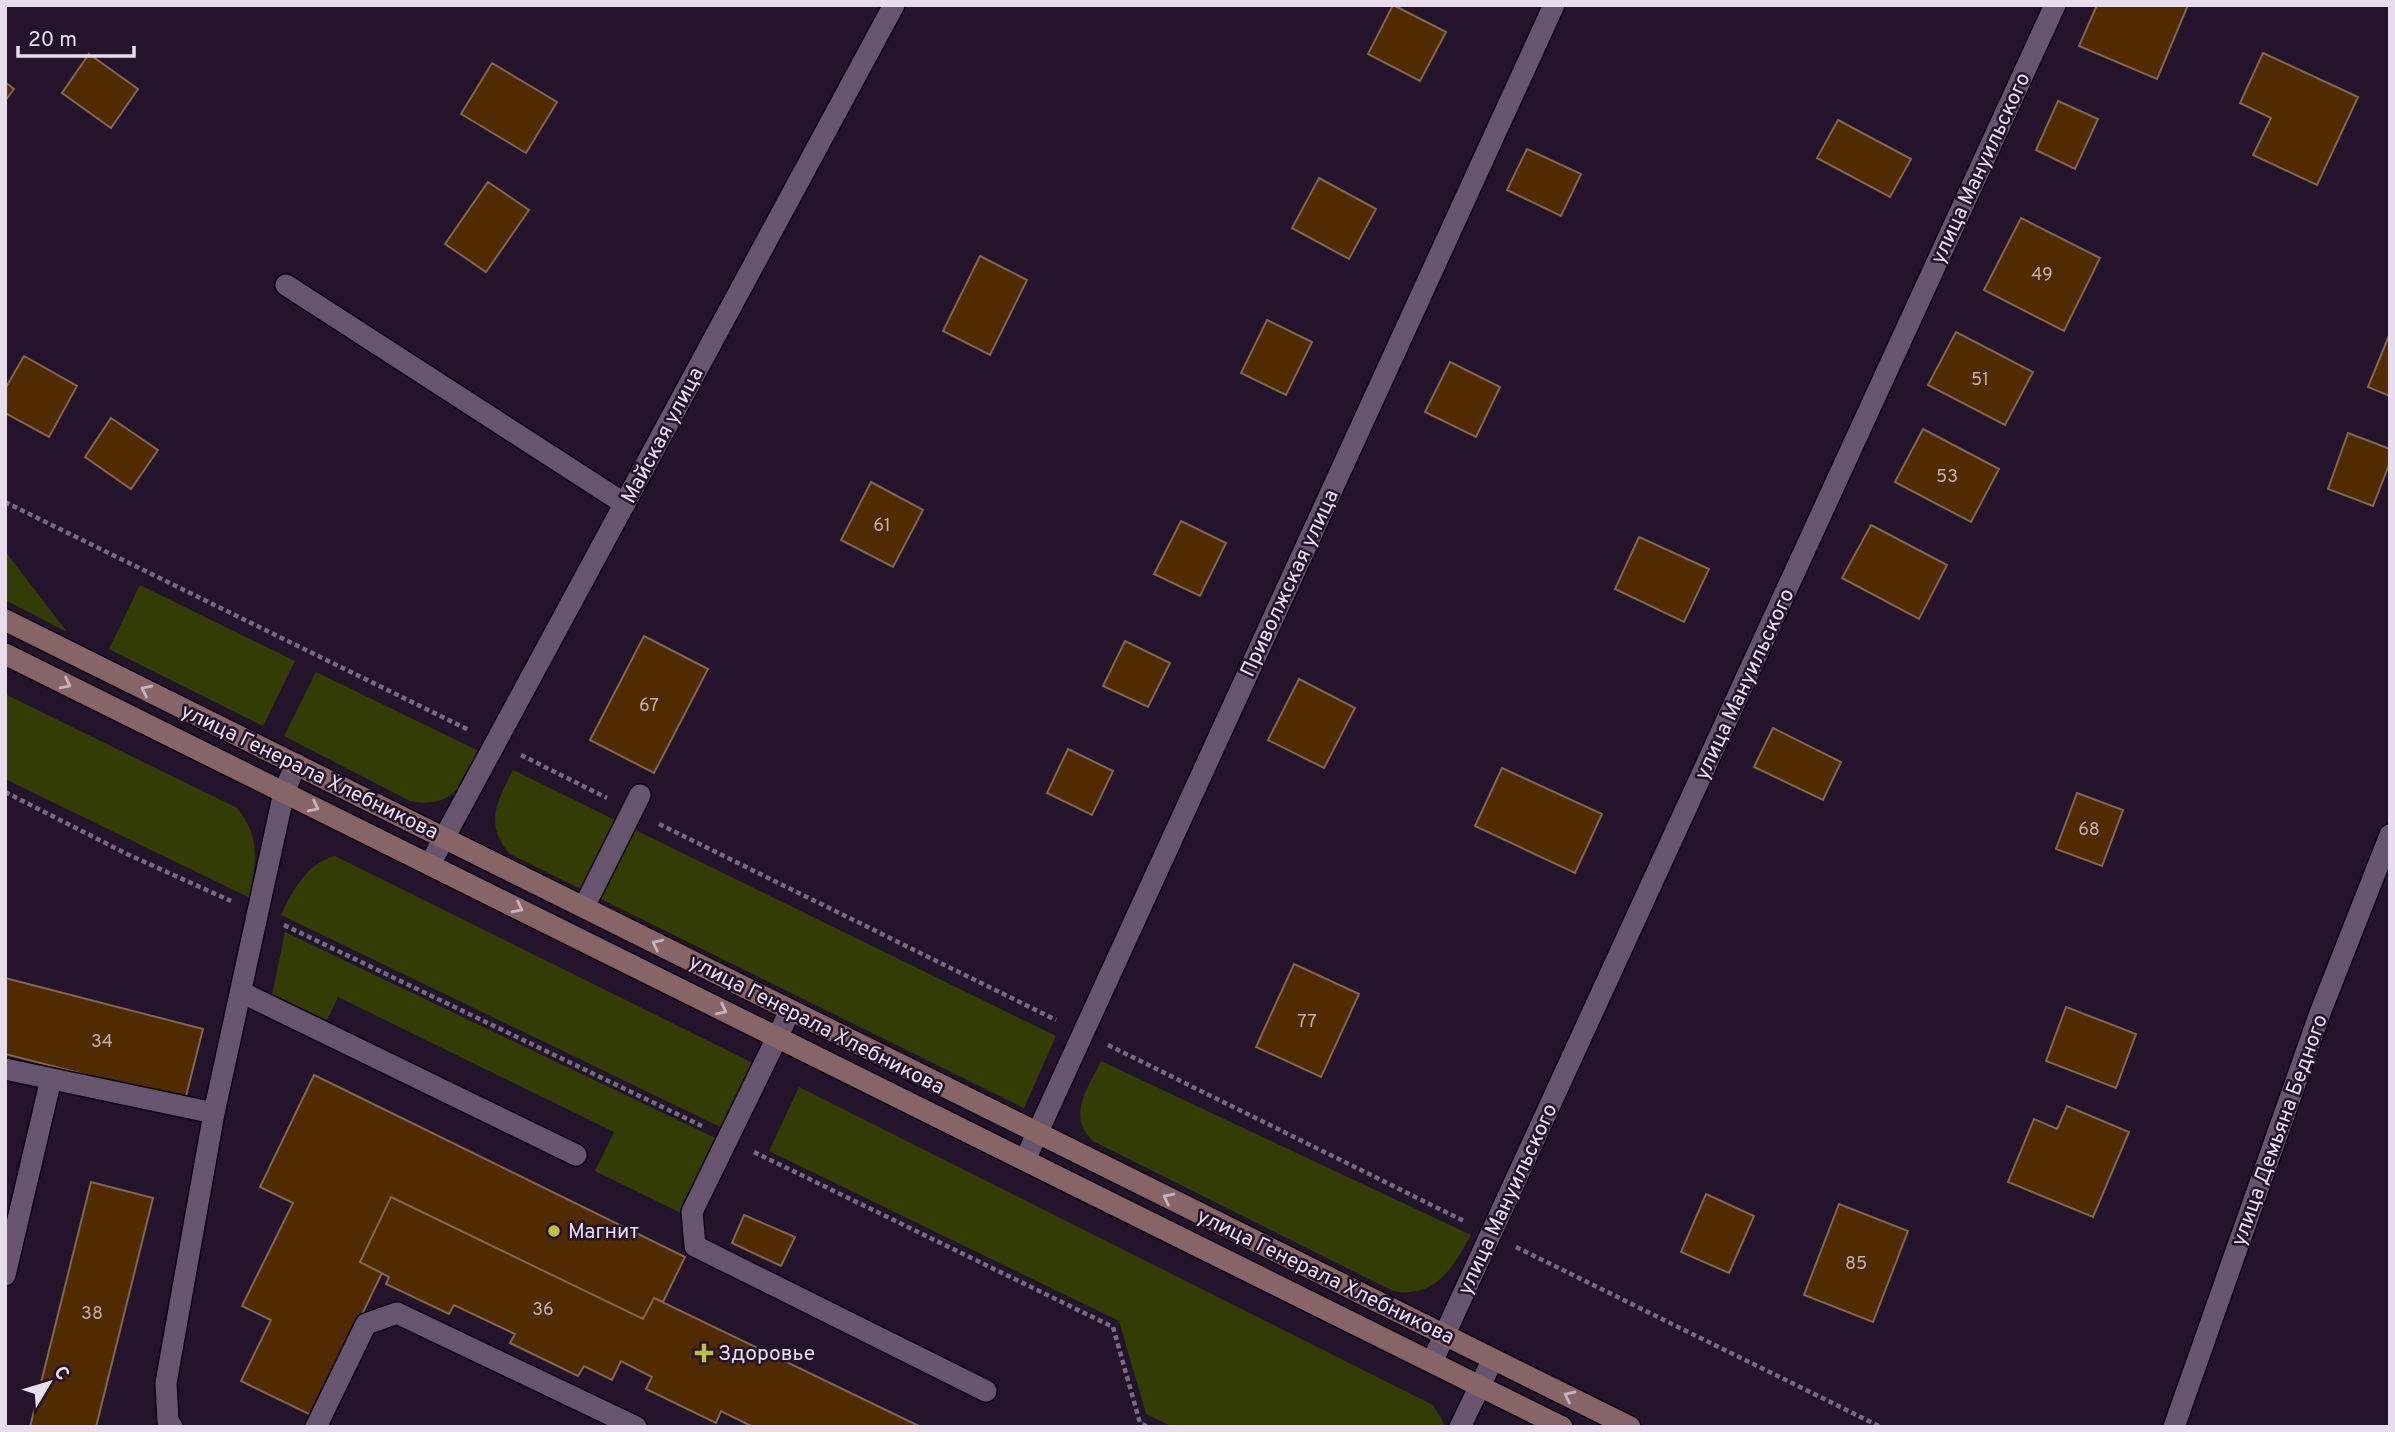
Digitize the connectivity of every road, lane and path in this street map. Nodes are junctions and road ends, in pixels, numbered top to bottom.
1 (894, 5) edge
2 (1554, 5) edge
3 (2055, 5) edge
4 (286, 285) dead end
5 (5, 502) edge
6 (625, 503) junction
7 (5, 620) edge
8 (5, 654) edge
9 (496, 743) junction
10 (296, 764) junction
11 (5, 792) edge
12 (284, 792) junction
13 (636, 802) junction
14 (2390, 835) edge
15 (444, 837) junction
16 (430, 864) junction
17 (242, 906) dead end
18 (584, 907) junction
19 (279, 923) dead end
20 (241, 992) junction
21 (790, 1011) junction
22 (1083, 1033) junction
23 (778, 1038) junction
24 (5, 1069) edge
25 (51, 1079) junction
26 (214, 1113) junction
27 (1037, 1133) junction
28 (727, 1138) junction
29 (576, 1155) dead end
30 (1025, 1160) junction
31 (1491, 1234) junction
32 (5, 1275) edge
33 (1445, 1335) junction
34 (1493, 1359) junction
35 (1432, 1362) junction
36 (1480, 1385) junction
37 (986, 1391) dead end
38 (172, 1427) edge
39 (316, 1427) edge
40 (636, 1427) edge
41 (1148, 1427) edge
42 (1460, 1427) edge
43 (1562, 1427) edge
44 (1630, 1427) edge
45 (1881, 1427) edge
46 (2174, 1427) edge

1 - 6 street, Майская улица
2 - 22 street, Приволжская улица
3 - 31 street, улица Мануильского
4 - 6 street
5 - 9 path
6 - 9 street, Майская улица
10 -> 7 street, улица Генерала Хлебникова
8 -> 12 street, улица Генерала Хлебникова
9 - 13 path
9 - 15 street, Майская улица
10 - 12 street
10 - 15 street, улица Генерала Хлебникова
11 - 17 path
12 -> 16 street, улица Генерала Хлебникова
12 - 20 street
13 - 18 street
13 - 22 path
14 - 46 street, улица Демьяна Бедного
15 - 16 street, Майская улица
15 - 18 street, улица Генерала Хлебникова
16 -> 23 street, улица Генерала Хлебникова
21 -> 18 street, улица Генерала Хлебникова
19 - 28 path
20 - 26 street
20 - 29 street
21 - 23 street
21 - 27 street, улица Генерала Хлебникова
22 - 27 street, Приволжская улица
22 - 31 path
23 - 28 street
23 - 30 street, улица Генерала Хлебникова
24 - 25 street
25 - 26 street
25 - 32 street
26 - 38 street
27 - 30 street, Приволжская улица
33 -> 27 street, улица Генерала Хлебникова
28 - 37 street
28 - 41 path
30 - 35 street, улица Генерала Хлебникова
31 - 33 street, улица Мануильского
31 - 45 path
33 - 34 street, улица Генерала Хлебникова
33 - 35 street, улица Мануильского
34 - 36 street
44 -> 34 street, улица Генерала Хлебникова
35 - 36 street, улица Генерала Хлебникова
36 - 42 street
36 - 43 street, улица Генерала Хлебникова
39 - 40 street

